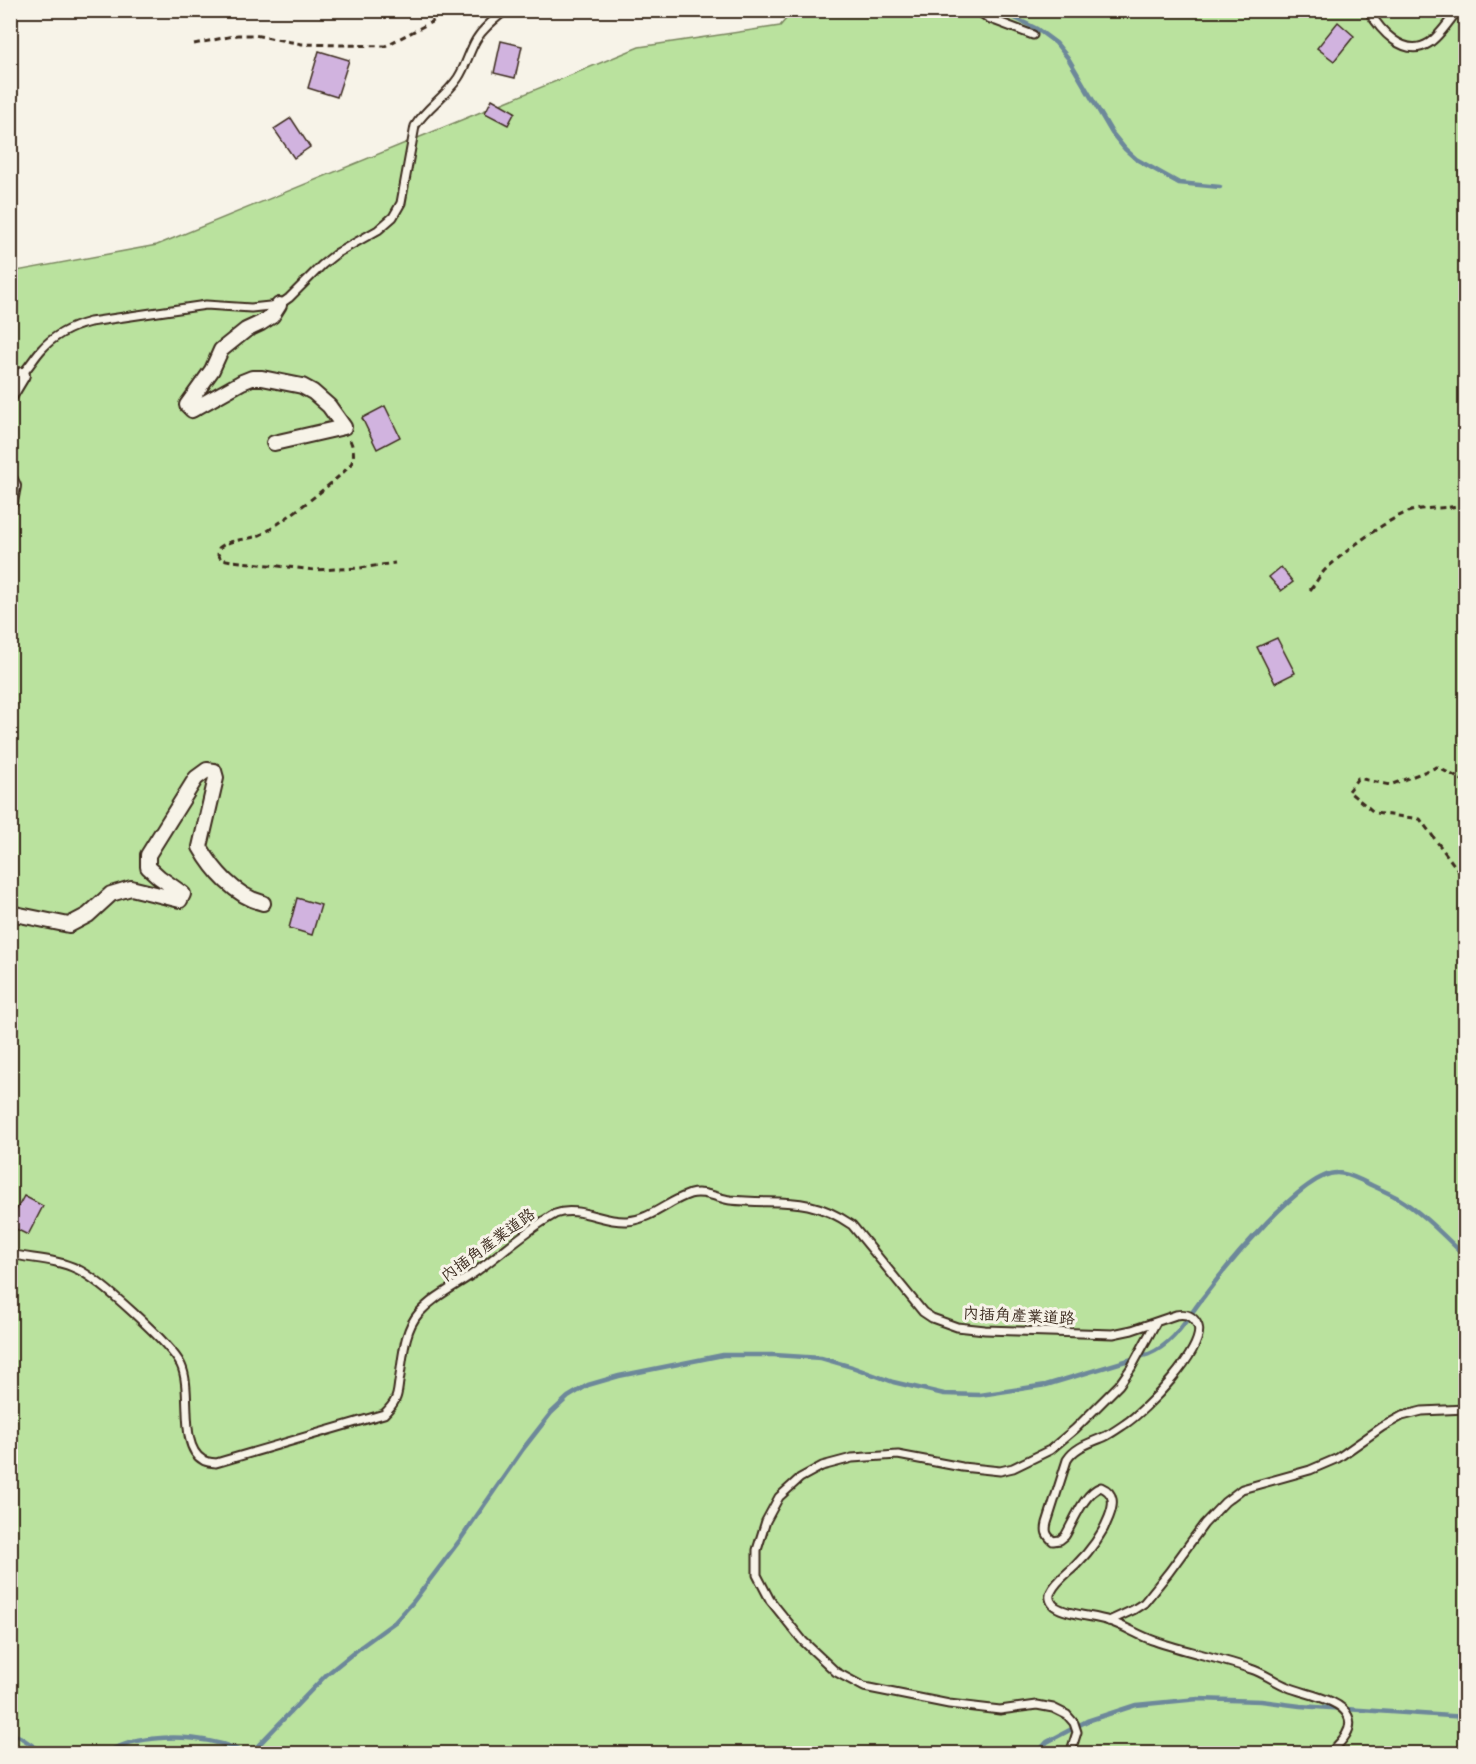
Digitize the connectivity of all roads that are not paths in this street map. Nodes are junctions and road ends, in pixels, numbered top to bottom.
1 (506, 10) edge
2 (977, 10) edge
3 (1368, 10) edge
4 (1458, 10) edge
5 (1033, 35) dead end
6 (279, 305) junction
7 (16, 379) edge
8 (10, 395) edge
9 (274, 443) dead end
10 (10, 480) edge
11 (10, 502) edge
12 (263, 903) dead end
13 (10, 913) edge
14 (10, 1254) edge
15 (1155, 1324) junction
16 (1466, 1409) edge
17 (1109, 1621) junction
18 (1070, 1754) edge
19 (1329, 1754) edge

1 - 6 lane
2 - 5 lane
3 - 4 lane
6 - 7 lane
6 - 9 street
7 - 8 street
10 - 11 street
12 - 13 street
14 - 15 lane, 內插角產業道路
15 - 17 lane, 內插角產業道路
15 - 18 lane
16 - 17 lane
17 - 19 lane

